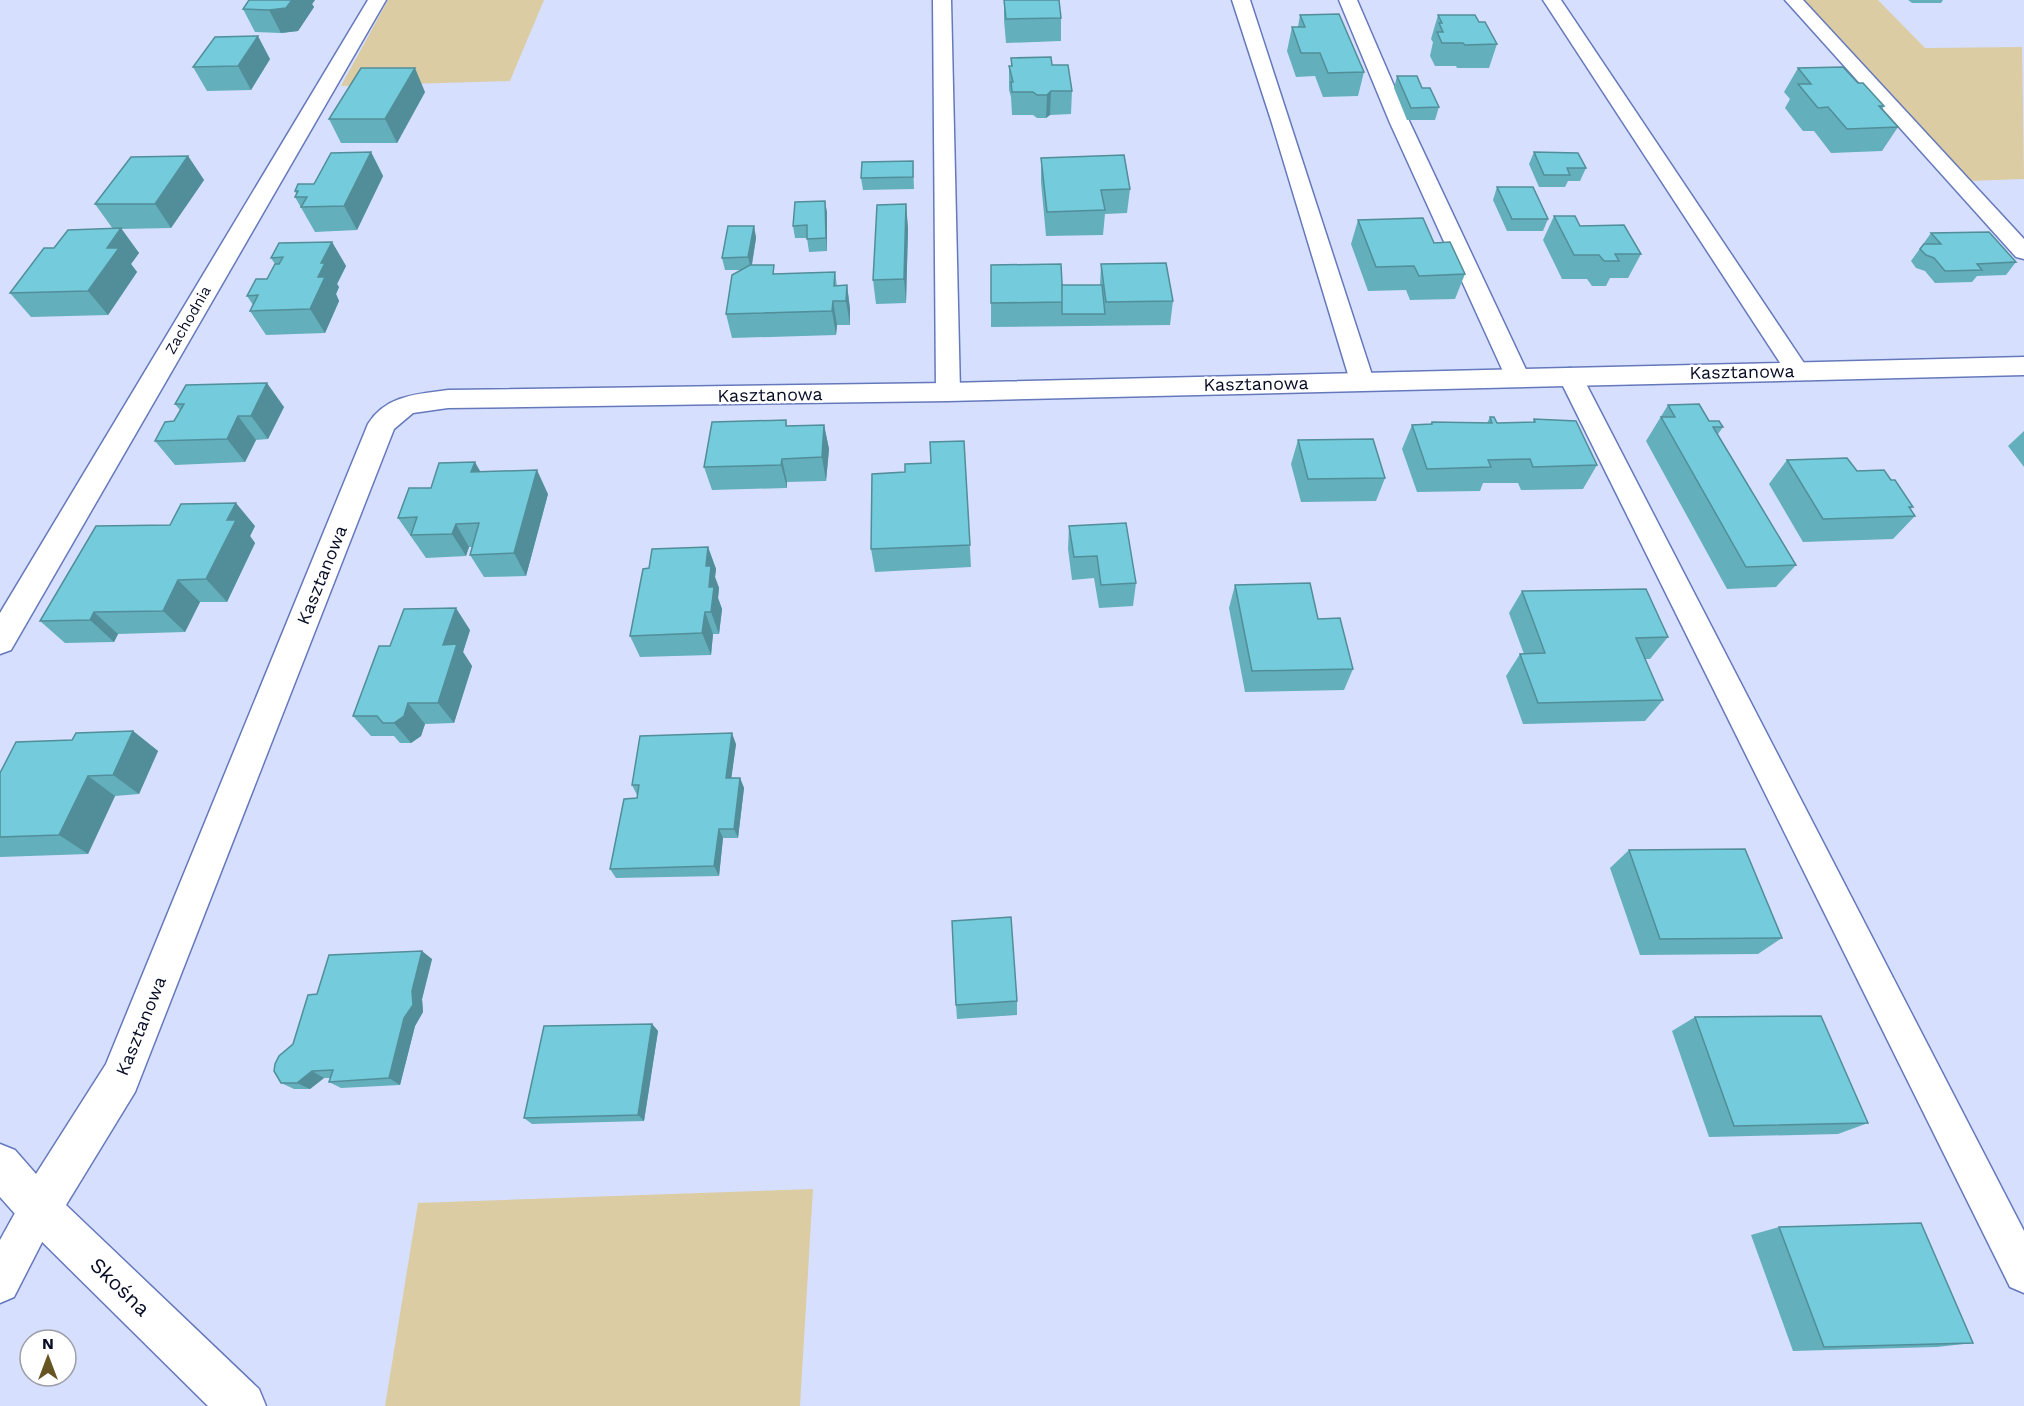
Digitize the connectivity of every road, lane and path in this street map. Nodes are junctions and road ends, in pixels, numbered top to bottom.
1 (377, 0) edge
2 (942, 0) edge
3 (1241, 0) edge
4 (1348, 0) edge
5 (1552, 0) edge
6 (1794, 0) edge
7 (2024, 252) edge
8 (2024, 366) edge
9 (1798, 372) junction
10 (1570, 376) junction
11 (1518, 378) junction
12 (1362, 381) junction
13 (948, 392) junction
14 (0, 641) edge
15 (0, 1165) edge
16 (39, 1209) junction
17 (2024, 1273) edge
18 (0, 1283) edge
19 (243, 1406) edge

1 - 14 street, Zachodnia
2 - 13 lane
3 - 12 lane
4 - 11 lane
5 - 9 lane
6 - 7 lane
8 - 9 street, Kasztanowa
9 - 10 street, Kasztanowa
10 - 11 street, Kasztanowa
10 - 17 lane
11 - 12 street, Kasztanowa
12 - 13 street, Kasztanowa
13 - 16 street, Kasztanowa
15 - 16 street, Skośna
16 - 18 lane
16 - 19 street, Skośna

